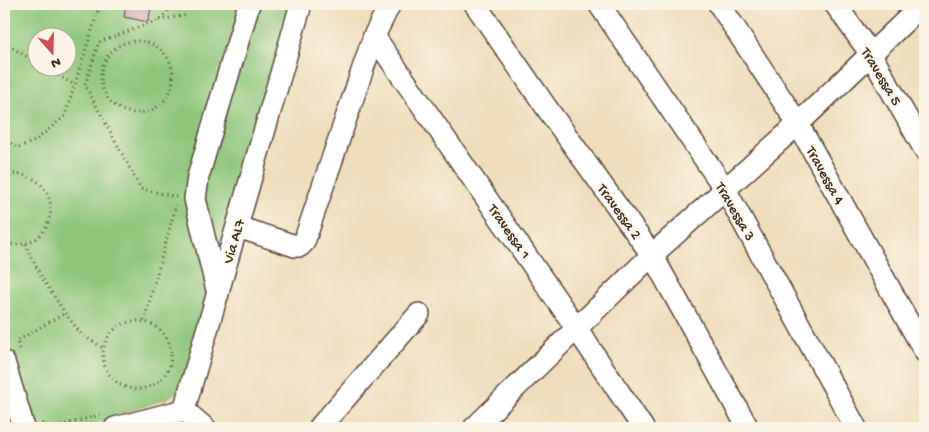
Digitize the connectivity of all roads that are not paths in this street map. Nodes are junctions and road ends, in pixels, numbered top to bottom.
1 (249, 4) edge
2 (301, 4) edge
3 (390, 4) edge
4 (476, 4) edge
5 (599, 4) edge
6 (719, 4) edge
7 (835, 4) edge
8 (923, 4) edge
9 (374, 36) junction
10 (870, 53) junction
11 (798, 124) junction
12 (925, 150) edge
13 (724, 189) junction
14 (238, 227) junction
15 (652, 255) junction
16 (218, 294) junction
17 (419, 314) dead end
18 (577, 328) junction
19 (925, 352) edge
20 (11, 356) edge
21 (184, 410) junction
22 (108, 422) edge
23 (31, 424) edge
24 (636, 425) edge
25 (205, 428) edge
26 (319, 428) edge
27 (474, 428) edge
28 (748, 428) edge
29 (856, 428) edge

1 - 16 street
2 - 14 street, Via AL7
3 - 9 street
4 - 15 street, Travessa 2
5 - 13 street, Travessa 3
6 - 11 street, Travessa 4
7 - 10 street, Travessa 5
8 - 10 street
9 - 14 street
9 - 18 street, Travessa 1
10 - 11 street
10 - 12 street, Travessa 5
11 - 13 street
11 - 19 street, Travessa 4
13 - 15 street
13 - 29 street, Travessa 3
14 - 16 street, Via AL7
15 - 18 street
15 - 28 street, Travessa 2
16 - 21 street, Via AL7
17 - 26 street
18 - 24 street, Travessa 1
18 - 27 street
20 - 23 street
21 - 22 street
21 - 25 street

